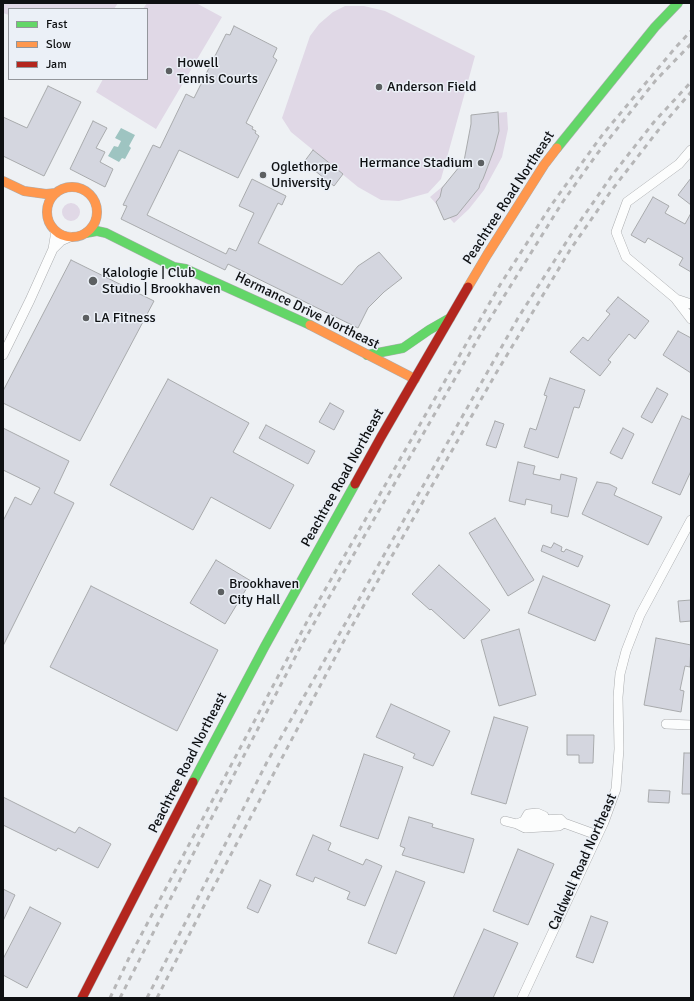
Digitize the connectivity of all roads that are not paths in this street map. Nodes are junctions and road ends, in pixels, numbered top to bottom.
1 (663, 3) edge
2 (678, 3) edge
3 (668, 13) junction
4 (691, 150) edge
5 (3, 181) edge
6 (30, 192) junction
7 (56, 194) junction
8 (48, 209) junction
9 (97, 212) junction
10 (55, 231) junction
11 (86, 233) junction
12 (70, 237) junction
13 (53, 249) junction
14 (186, 269) junction
15 (675, 298) junction
16 (690, 305) edge
17 (450, 318) junction
18 (691, 320) edge
19 (367, 354) junction
20 (3, 355) edge
21 (415, 379) junction
22 (691, 520) edge
23 (689, 531) edge
24 (666, 724) dead end
25 (691, 725) edge
26 (505, 822) dead end
27 (597, 835) junction
28 (82, 998) edge
29 (522, 998) edge

1 - 3 street
2 - 3 main road, Peachtree Road Northeast
3 - 17 main road, Peachtree Road Northeast
4 - 15 street
5 - 6 main road, Hermance Drive Northeast
6 - 7 main road, Hermance Drive Northeast
6 - 8 main road, Hermance Drive Northeast
7 - 8 main road
7 - 9 main road, Hermance Drive Northeast
8 - 10 main road
9 - 11 main road
9 - 14 main road, Hermance Drive Northeast
10 - 12 main road
10 - 13 street
11 - 12 main road, Hermance Drive Northeast
11 - 14 main road, Hermance Drive Northeast
12 - 13 street
13 - 20 street
14 - 19 main road, Hermance Drive Northeast
15 - 16 street
15 - 18 street
17 - 19 main road
17 - 21 main road, Peachtree Road Northeast
19 - 21 main road, Hermance Drive Northeast
21 - 28 main road, Peachtree Road Northeast
22 - 23 street, Caldwell Road Northeast
23 - 27 street, Caldwell Road Northeast
24 - 25 street
26 - 27 street
27 - 29 street, Caldwell Road Northeast

